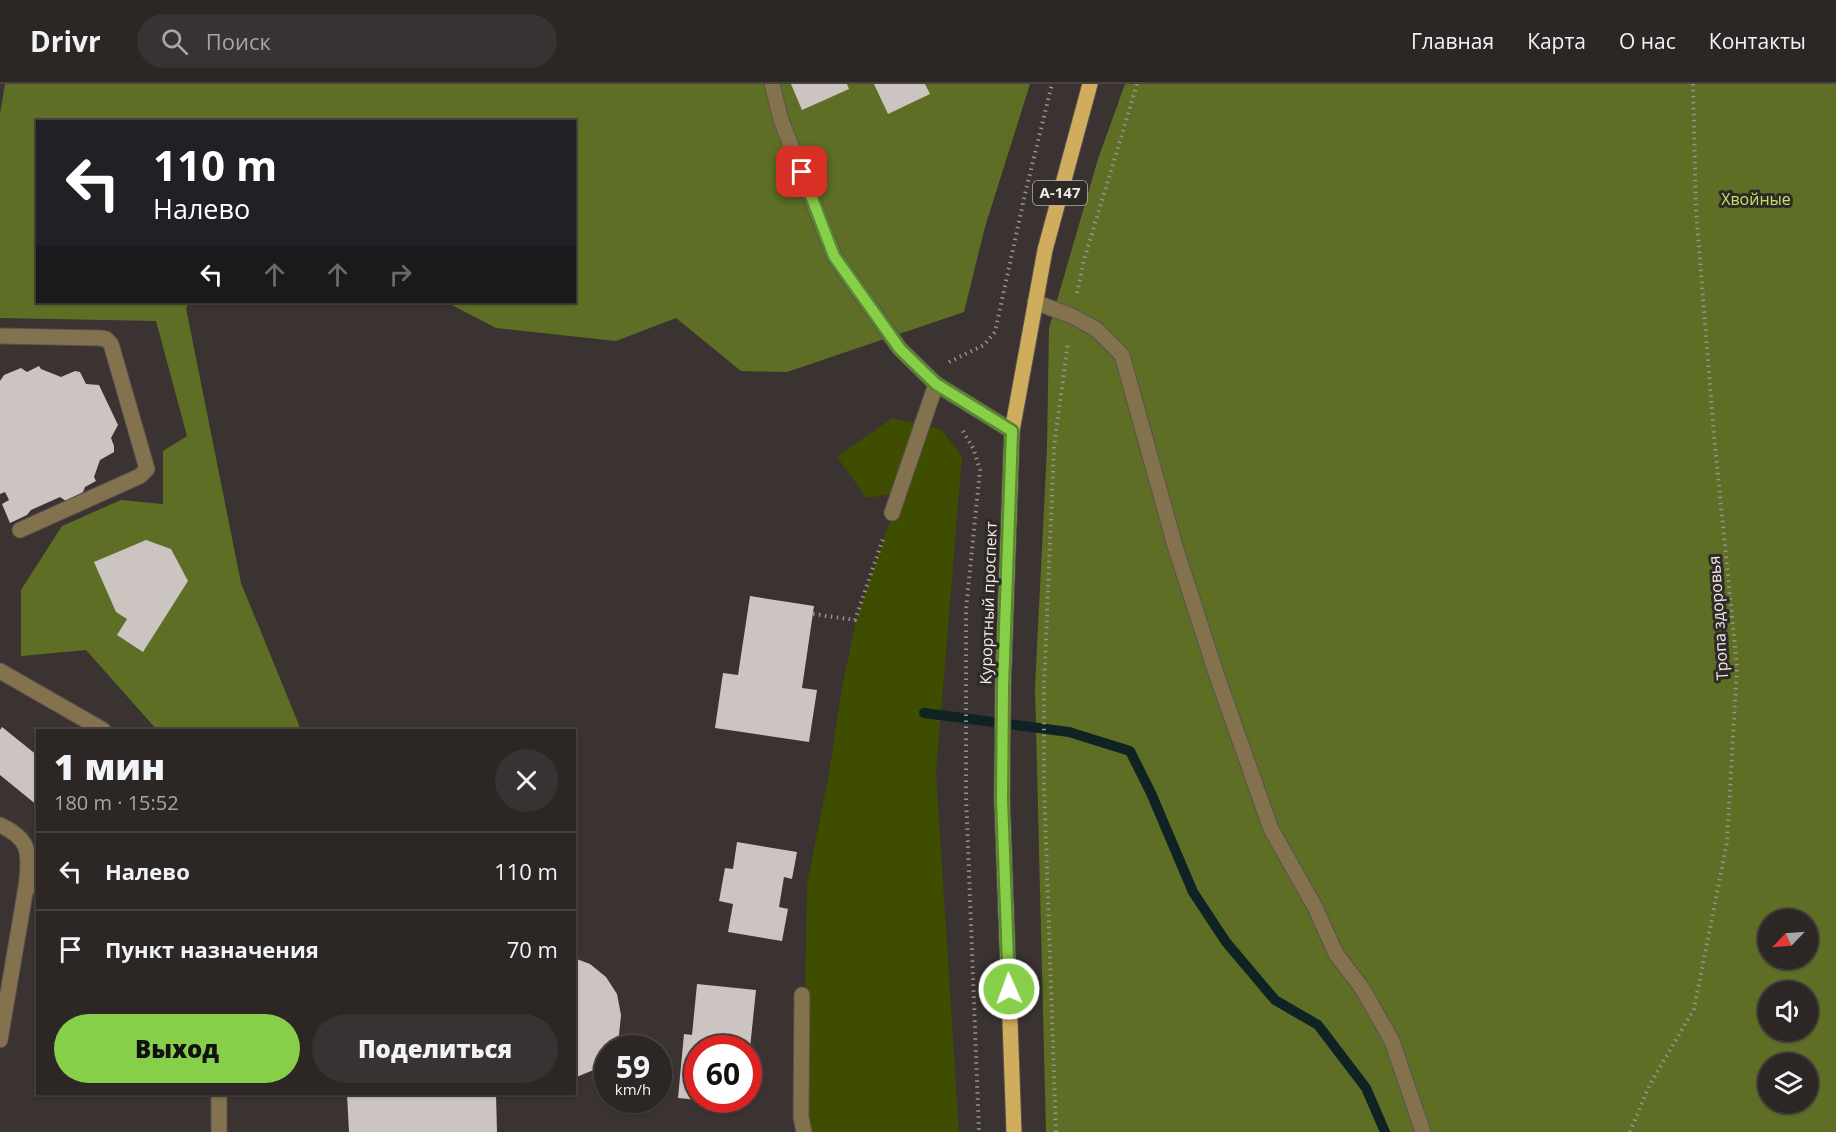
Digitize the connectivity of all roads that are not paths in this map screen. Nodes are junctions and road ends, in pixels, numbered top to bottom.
1 (772, 84) edge
2 (1090, 84) edge
3 (1035, 303) junction
4 (0, 336) edge
5 (939, 386) junction
6 (1012, 431) junction
7 (892, 513) road end
8 (20, 530) dead end
9 (0, 671) edge
10 (101, 729) edge
11 (0, 825) edge
12 (32, 884) edge
13 (802, 995) dead end
14 (0, 1040) edge
15 (219, 1095) edge
16 (219, 1132) edge
17 (804, 1132) edge
18 (1014, 1132) edge
19 (1423, 1132) edge

1 - 5 street
2 - 3 main road, Курортный проспект / А-147
3 - 6 main road, Курортный проспект / А-147
3 - 19 street
4 - 8 street
5 - 6 street
5 - 7 street
6 - 18 main road, Курортный проспект / А-147
9 - 10 street
11 - 12 street
12 - 14 street
13 - 17 street
15 - 16 street

